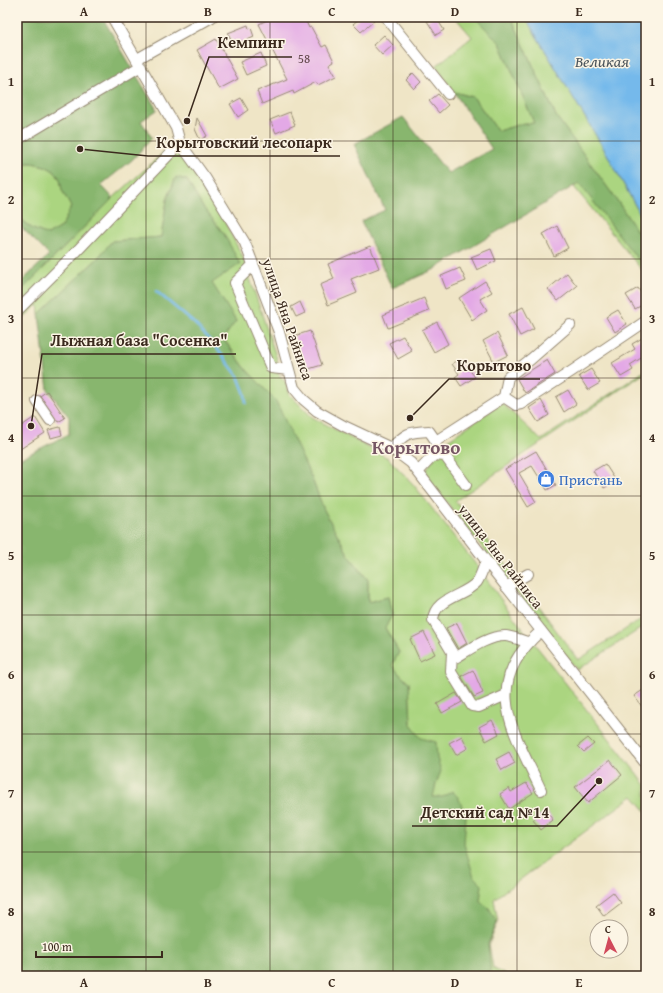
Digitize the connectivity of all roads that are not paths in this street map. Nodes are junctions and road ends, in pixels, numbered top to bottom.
1 (112, 17) edge
2 (212, 17) edge
3 (386, 17) edge
4 (139, 63) junction
5 (448, 94) dead end
6 (17, 140) edge
7 (180, 143) junction
8 (253, 264) junction
9 (17, 311) edge
10 (646, 321) edge
11 (570, 324) dead end
12 (289, 370) junction
13 (504, 398) junction
14 (37, 401) dead end
15 (50, 420) dead end
16 (436, 441) junction
17 (391, 448) junction
18 (434, 455) junction
19 (418, 472) junction
20 (466, 486) dead end
21 (486, 562) junction
22 (528, 574) dead end
23 (506, 587) junction
24 (541, 631) junction
25 (527, 642) junction
26 (452, 652) junction
27 (506, 695) junction
28 (646, 764) edge
29 (542, 790) dead end

1 - 4 street, улица Яна Райниса
2 - 4 street
3 - 5 street
4 - 6 street
4 - 7 street, улица Яна Райниса
7 - 8 street, улица Яна Райниса
7 - 9 street
8 - 12 street, улица Яна Райниса
8 - 12 street
10 - 13 street
11 - 13 street
12 - 17 street, улица Яна Райниса
13 - 16 street
14 - 15 street
16 - 17 street
16 - 18 street
17 - 19 street, улица Яна Райниса
18 - 19 street
18 - 20 street
19 - 21 street, улица Яна Райниса
21 - 23 street, улица Яна Райниса
21 - 26 street
22 - 23 street
23 - 24 street, улица Яна Райниса
24 - 25 street
24 - 28 street, улица Яна Райниса
25 - 26 street
25 - 27 street
26 - 27 street
27 - 29 street

